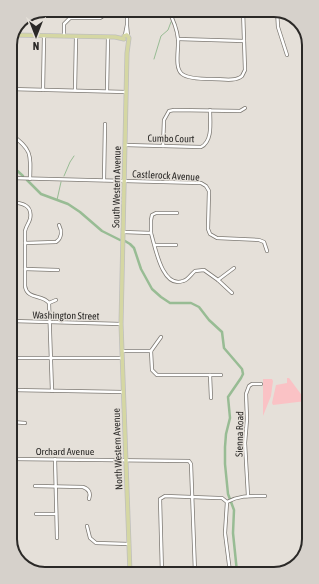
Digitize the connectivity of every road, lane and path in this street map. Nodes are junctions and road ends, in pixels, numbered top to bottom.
1 (102, 17) edge
2 (127, 17) edge
3 (171, 17) edge
4 (243, 17) edge
5 (277, 18) edge
6 (19, 35) edge
7 (44, 36) junction
8 (64, 36) junction
9 (76, 37) junction
10 (108, 37) junction
11 (126, 37) junction
12 (178, 40) junction
13 (244, 41) junction
14 (287, 55) dead end
15 (17, 89) edge
16 (43, 90) junction
17 (75, 90) junction
18 (107, 91) junction
19 (126, 92) junction
20 (245, 108) dead end
21 (210, 110) junction
22 (105, 124) dead end
23 (17, 139) edge
24 (125, 145) junction
25 (163, 146) junction
26 (17, 178) edge
27 (30, 179) junction
28 (104, 180) junction
29 (124, 181) junction
30 (17, 202) edge
31 (177, 213) dead end
32 (59, 225) dead end
33 (123, 232) junction
34 (151, 233) junction
35 (25, 243) junction
36 (155, 245) junction
37 (176, 245) dead end
38 (267, 251) dead end
39 (234, 268) dead end
40 (25, 270) junction
41 (58, 270) dead end
42 (218, 280) junction
43 (232, 293) dead end
44 (56, 300) dead end
45 (49, 303) junction
46 (17, 321) edge
47 (49, 322) junction
48 (121, 324) junction
49 (161, 337) dead end
50 (122, 351) junction
51 (151, 351) junction
52 (17, 358) edge
53 (52, 358) junction
54 (122, 358) junction
55 (210, 375) junction
56 (221, 375) dead end
57 (261, 384) dead end
58 (17, 390) edge
59 (52, 391) junction
60 (123, 392) junction
61 (211, 398) dead end
62 (17, 422) edge
63 (25, 423) dead end
64 (17, 459) edge
65 (55, 459) junction
66 (126, 459) junction
67 (35, 486) dead end
68 (56, 487) junction
69 (248, 496) junction
70 (265, 496) dead end
71 (192, 497) junction
72 (89, 499) dead end
73 (230, 501) junction
74 (36, 514) dead end
75 (56, 514) junction
76 (87, 526) dead end
77 (57, 538) dead end
78 (129, 544) junction
79 (130, 567) edge
80 (162, 567) edge
81 (195, 567) edge
82 (229, 567) edge

1 - 8 street
2 - 11 street, South Western Avenue
3 - 12 street
4 - 13 street
5 - 14 street
6 - 7 main road
7 - 8 main road
7 - 16 street
8 - 9 main road
9 - 10 main road
9 - 17 street
10 - 11 main road
10 - 18 street
11 - 19 main road, South Western Avenue
12 - 13 street
12 - 13 street
15 - 16 street
16 - 17 street
17 - 18 street
18 - 19 street
19 - 24 main road, South Western Avenue
20 - 21 street
21 - 25 street
21 - 25 street, Cumbo Court
22 - 28 street
23 - 27 street
24 - 25 street, Cumbo Court
24 - 29 main road, South Western Avenue
26 - 27 street, Castlerock Avenue
27 - 28 street, Castlerock Avenue
28 - 29 street, Castlerock Avenue
29 - 33 main road, South Western Avenue
29 - 38 street, Castlerock Avenue
30 - 35 street
31 - 34 street
32 - 35 street
33 - 34 street
33 - 48 main road, South Western Avenue
34 - 36 street
35 - 40 street
36 - 37 street
36 - 42 street
39 - 42 street
40 - 41 street
40 - 45 street
42 - 43 street
44 - 45 street
45 - 47 street
46 - 47 street, Washington Street
47 - 48 street, Washington Street
47 - 53 street
48 - 50 main road, North Western Avenue
49 - 51 street
50 - 51 street
50 - 54 main road, North Western Avenue
51 - 55 street
52 - 53 street
53 - 54 street
53 - 59 street
54 - 60 main road, North Western Avenue
55 - 56 street
55 - 61 street
57 - 69 street, Sienna Road
58 - 59 street
59 - 60 street
60 - 66 main road, North Western Avenue
62 - 63 street
64 - 65 street, Orchard Avenue
65 - 66 street, Orchard Avenue
65 - 68 street
66 - 71 street, Orchard Avenue
66 - 78 main road, North Western Avenue
67 - 68 street
68 - 72 street
68 - 75 street
69 - 70 street
69 - 73 street
71 - 73 street
71 - 80 street
71 - 81 street
73 - 82 street
74 - 75 street
75 - 77 street
76 - 78 street
78 - 79 main road, North Western Avenue

